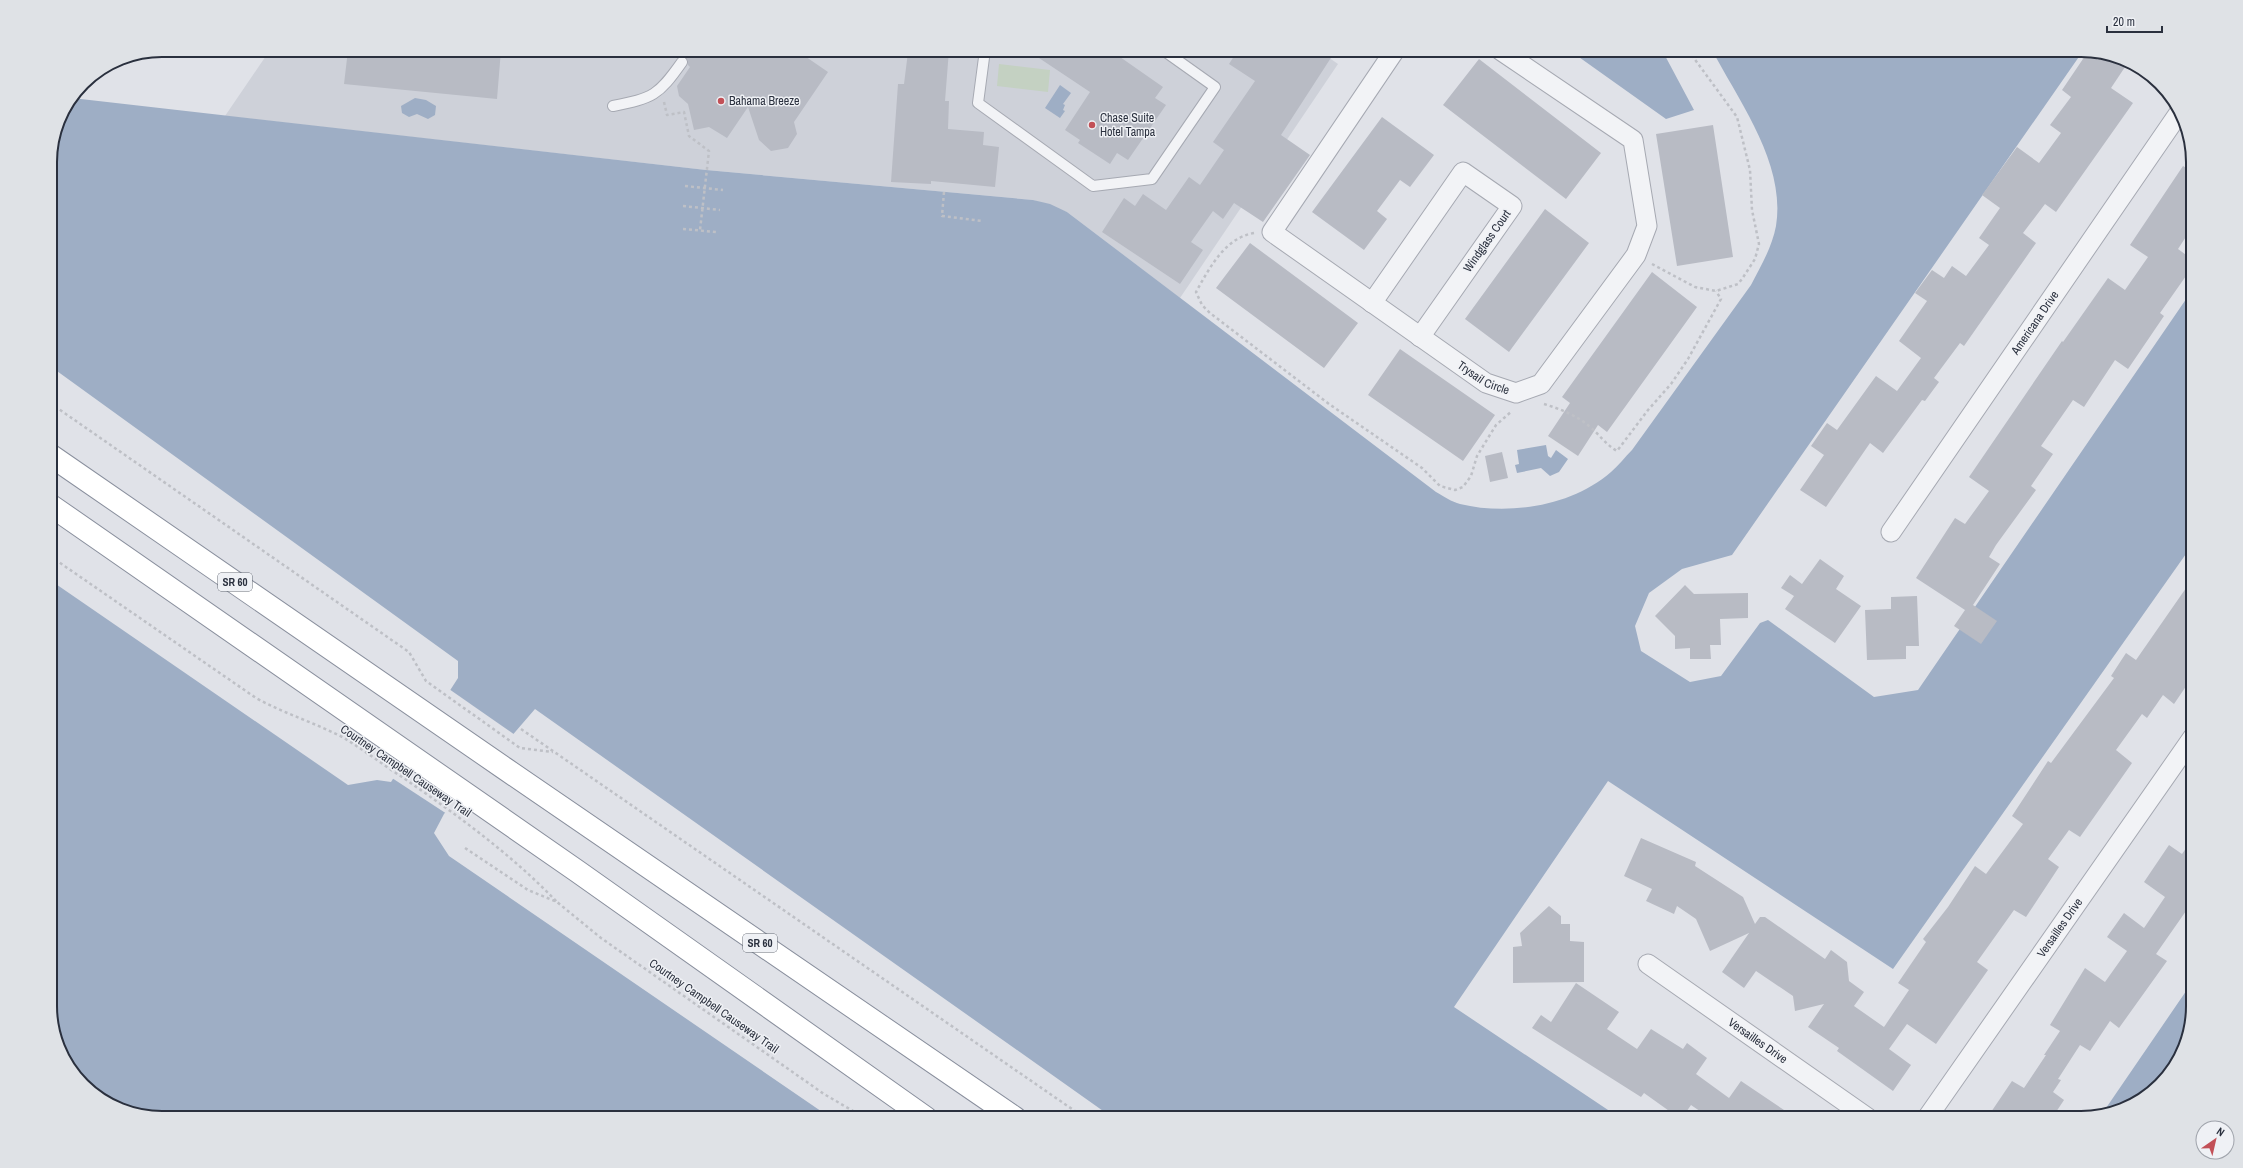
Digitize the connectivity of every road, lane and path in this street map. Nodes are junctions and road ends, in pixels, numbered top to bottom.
1 (984, 57) edge
2 (1172, 57) edge
3 (1388, 57) edge
4 (1510, 57) edge
5 (1693, 57) edge
6 (682, 62) dead end
7 (661, 89) junction
8 (613, 106) dead end
9 (2176, 118) edge
10 (685, 186) dead end
11 (704, 188) junction
12 (723, 190) dead end
13 (944, 192) dead end
14 (683, 206) dead end
15 (702, 208) junction
16 (720, 210) dead end
17 (982, 221) dead end
18 (684, 229) dead end
19 (700, 230) junction
20 (716, 232) dead end
21 (1272, 232) junction
22 (1636, 255) junction
23 (1716, 291) junction
24 (1372, 303) junction
25 (1420, 337) junction
26 (1538, 404) dead end
27 (1516, 408) dead end
28 (57, 409) edge
29 (57, 460) edge
30 (57, 510) edge
31 (1891, 532) dead end
32 (57, 561) edge
33 (521, 729) dead end
34 (2186, 747) edge
35 (555, 752) junction
36 (464, 848) dead end
37 (558, 902) junction
38 (1648, 964) dead end
39 (853, 1111) edge
40 (914, 1111) edge
41 (1005, 1111) edge
42 (1075, 1111) edge
43 (1858, 1111) edge
44 (1932, 1111) edge

1 - 2 lane
3 - 21 street
4 - 22 street, Trysail Circle
5 - 23 path
6 - 7 lane
7 - 8 lane
7 - 11 path
9 - 31 street, Americana Drive
10 - 11 path
11 - 12 path
11 - 15 path
13 - 17 path
14 - 15 path
15 - 16 path
15 - 19 path
18 - 19 path
19 - 20 path
21 - 24 street, Trysail Circle
21 - 27 path
22 - 23 path
22 - 25 street, Trysail Circle
23 - 26 path
24 - 25 street, Trysail Circle
24 - 25 street, Windglass Court
28 - 35 path
29 - 41 highway, SR 60
30 - 40 highway
32 - 37 path, Courtney Campbell Causeway Trail
33 - 35 path
34 - 44 street, Versailles Drive
35 - 42 path
36 - 37 path, Courtney Campbell Causeway Trail
37 - 39 path, Courtney Campbell Causeway Trail
38 - 43 street, Versailles Drive

